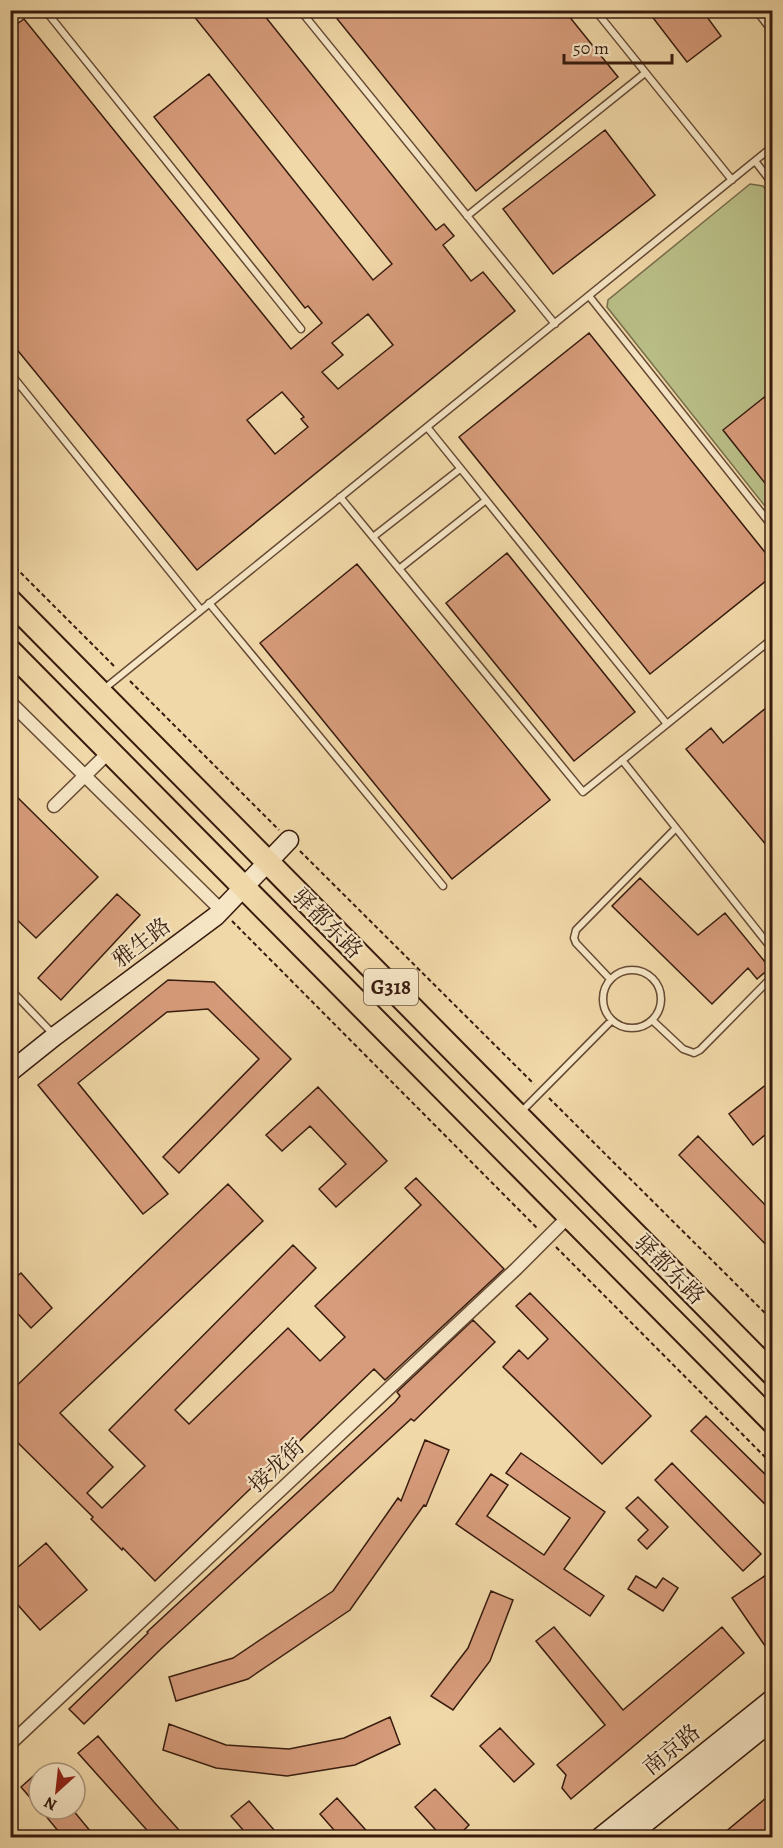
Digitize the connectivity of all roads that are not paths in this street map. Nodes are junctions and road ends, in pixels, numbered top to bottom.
1 (45, 10) edge
2 (300, 10) edge
3 (595, 10) edge
4 (756, 10) edge
5 (772, 31) edge
6 (645, 73) junction
7 (772, 147) edge
8 (755, 161) junction
9 (732, 180) junction
10 (772, 183) edge
11 (467, 216) junction
12 (589, 296) junction
13 (555, 324) junction
14 (301, 329) dead end
15 (10, 374) edge
16 (427, 427) junction
17 (460, 469) junction
18 (340, 497) junction
19 (486, 500) junction
20 (772, 526) edge
21 (373, 537) junction
22 (399, 569) junction
23 (10, 601) edge
24 (209, 603) junction
25 (201, 610) junction
26 (772, 639) edge
27 (15, 659) edge
28 (100, 692) junction
29 (10, 702) edge
30 (667, 724) junction
31 (109, 752) junction
32 (622, 760) junction
33 (85, 776) junction
34 (54, 806) dead end
35 (676, 828) junction
36 (289, 840) road end
37 (268, 863) junction
38 (442, 886) dead end
39 (245, 887) junction
40 (222, 911) junction
41 (772, 949) edge
42 (772, 977) edge
43 (610, 979) junction
44 (10, 989) edge
45 (612, 1020) junction
46 (652, 1020) junction
47 (55, 1036) junction
48 (10, 1072) edge
49 (518, 1115) junction
50 (570, 1216) junction
51 (772, 1373) edge
52 (772, 1421) edge
53 (772, 1699) edge
54 (772, 1721) edge
55 (10, 1744) edge
56 (599, 1838) edge
57 (627, 1838) edge

1 - 14 lane
2 - 11 lane
3 - 6 lane
4 - 5 lane
6 - 9 lane
6 - 11 lane
7 - 8 lane
8 - 9 lane
8 - 10 lane
9 - 12 lane
11 - 13 lane
12 - 13 lane
12 - 20 lane
13 - 16 lane
15 - 25 lane
16 - 17 lane
16 - 18 lane
17 - 19 lane
17 - 21 lane
18 - 21 lane
18 - 24 lane
19 - 22 lane
19 - 30 lane
21 - 22 lane
22 - 32 lane
23 - 28 highway, 驿都东路 / G318
24 - 25 lane
24 - 38 lane
25 - 28 lane
26 - 30 lane
27 - 31 highway, 驿都东路 / G318
28 - 37 highway, 驿都东路 / G318
29 - 33 street
30 - 32 lane
31 - 33 street
31 - 39 highway, 驿都东路 / G318
32 - 35 lane
33 - 34 street
33 - 40 street
35 - 41 lane
35 - 43 lane
36 - 37 street, 雅生路
37 - 39 street, 雅生路
37 - 49 highway, 驿都东路 / G318
39 - 40 street, 雅生路
39 - 50 highway, 驿都东路 / G318
40 - 47 street, 雅生路
42 - 46 lane
43 - 45 lane
43 - 46 lane
44 - 47 lane
45 - 46 lane
45 - 49 lane
47 - 48 street, 雅生路
49 - 51 highway, 驿都东路 / G318
50 - 52 highway, 驿都东路 / G318
50 - 55 street, 接龙街
53 - 56 street, 南京路
54 - 57 street

